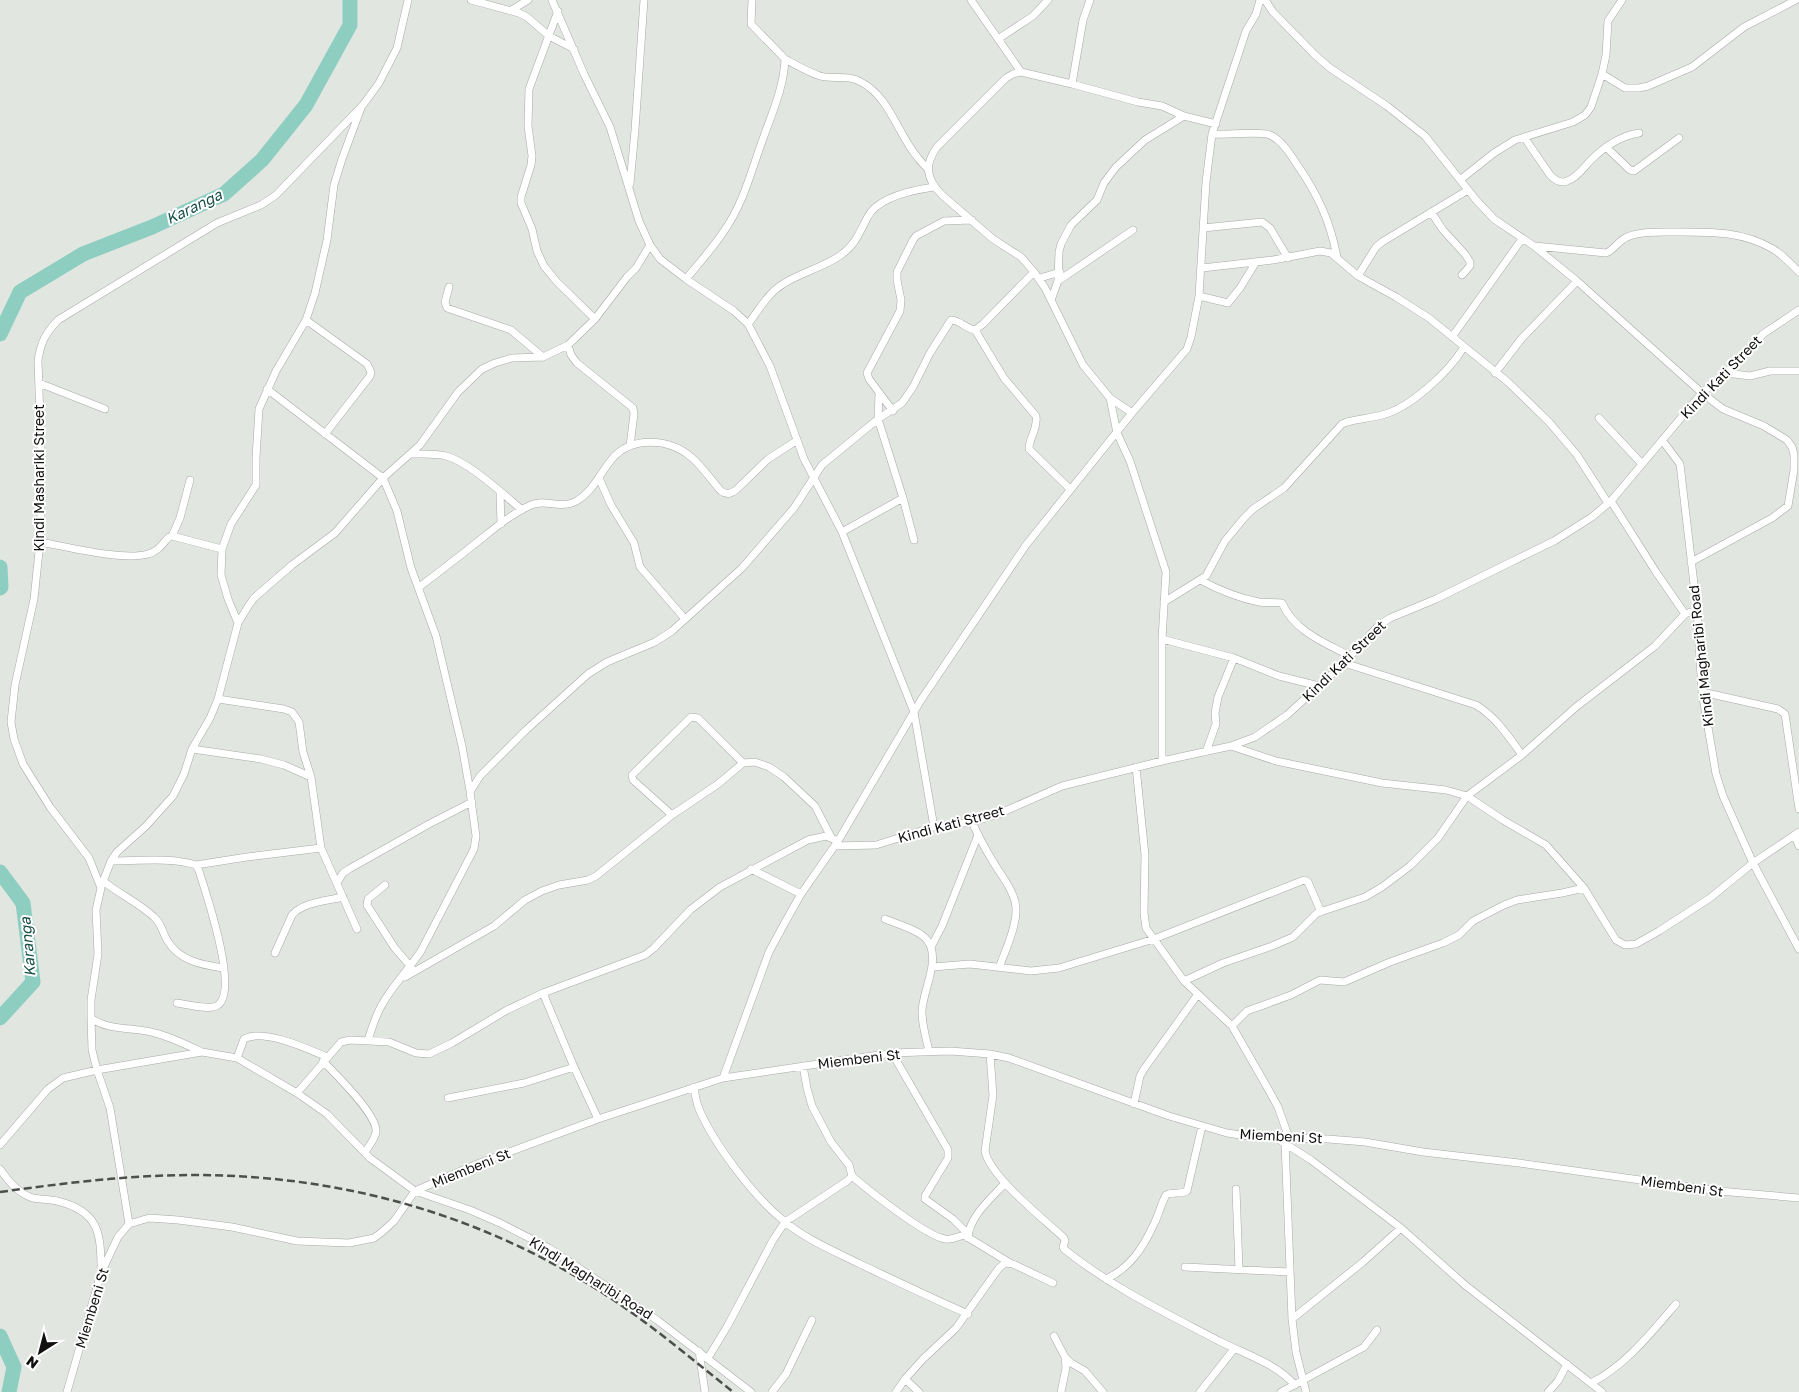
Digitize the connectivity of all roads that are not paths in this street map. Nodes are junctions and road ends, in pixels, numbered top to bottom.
1 (408, 0) edge
2 (471, 0) edge
3 (528, 0) edge
4 (552, 0) edge
5 (644, 0) edge
6 (752, 0) edge
7 (971, 0) edge
8 (1048, 0) edge
9 (1090, 0) edge
10 (1260, 0) edge
11 (1265, 0) edge
12 (1622, 0) edge
13 (1796, 0) edge
14 (510, 11) junction
15 (558, 11) junction
16 (549, 36) junction
17 (998, 39) junction
18 (574, 49) junction
19 (785, 59) junction
20 (1021, 72) junction
21 (1602, 74) junction
22 (1072, 84) junction
23 (363, 105) junction
24 (1184, 116) junction
25 (1216, 124) junction
26 (1639, 133) dead end
27 (1212, 134) junction
28 (1524, 137) junction
29 (1679, 138) dead end
30 (1606, 147) junction
31 (928, 169) junction
32 (1460, 180) junction
33 (934, 187) junction
34 (629, 188) junction
35 (1468, 190) junction
36 (1431, 212) junction
37 (972, 220) junction
38 (1203, 228) junction
39 (1133, 230) dead end
40 (1522, 239) junction
41 (650, 245) junction
42 (1534, 246) junction
43 (1337, 257) junction
44 (1288, 258) junction
45 (1256, 262) junction
46 (1202, 268) junction
47 (1034, 272) junction
48 (1060, 272) junction
49 (1799, 272) edge
50 (1462, 275) dead end
51 (1358, 276) junction
52 (1040, 278) junction
53 (686, 279) junction
54 (1058, 281) junction
55 (1577, 281) junction
56 (449, 287) dead end
57 (1199, 296) junction
58 (1051, 300) junction
59 (1799, 310) edge
60 (595, 319) junction
61 (306, 320) junction
62 (748, 324) junction
63 (975, 330) junction
64 (1452, 337) junction
65 (568, 345) junction
66 (1464, 347) junction
67 (543, 357) junction
68 (1799, 371) edge
69 (1495, 373) junction
70 (1726, 373) junction
71 (38, 382) junction
72 (267, 389) junction
73 (879, 393) junction
74 (1702, 393) junction
75 (1110, 398) junction
76 (104, 410) dead end
77 (893, 411) junction
78 (1132, 413) junction
79 (1599, 418) dead end
80 (878, 419) junction
81 (1117, 433) junction
82 (325, 434) junction
83 (1662, 440) junction
84 (796, 441) junction
85 (630, 446) junction
86 (411, 454) junction
87 (1642, 464) junction
88 (1796, 471) edge
89 (383, 478) junction
90 (599, 478) junction
91 (813, 478) junction
92 (190, 480) dead end
93 (1070, 489) junction
94 (500, 492) junction
95 (903, 498) junction
96 (1609, 502) junction
97 (522, 510) junction
98 (501, 524) junction
99 (842, 532) junction
100 (172, 536) junction
101 (914, 540) dead end
102 (40, 542) junction
103 (222, 549) junction
104 (1691, 562) junction
105 (1200, 580) junction
106 (418, 588) junction
107 (1164, 602) junction
108 (1697, 610) junction
109 (1685, 614) junction
110 (685, 619) junction
111 (238, 623) junction
112 (1162, 639) junction
113 (1350, 656) junction
114 (1234, 658) junction
115 (1344, 663) junction
116 (1319, 686) junction
117 (1702, 692) junction
118 (218, 699) junction
119 (914, 712) junction
120 (1231, 746) junction
121 (192, 748) junction
122 (1206, 752) junction
123 (1522, 755) junction
124 (1162, 761) junction
125 (743, 763) junction
126 (1136, 767) junction
127 (311, 777) junction
128 (470, 792) junction
129 (1467, 796) junction
130 (472, 802) junction
131 (1799, 809) edge
132 (672, 815) junction
133 (972, 822) junction
134 (934, 826) junction
135 (1797, 834) edge
136 (978, 835) junction
137 (831, 837) junction
138 (836, 844) junction
139 (1799, 846) edge
140 (321, 848) junction
141 (111, 861) junction
142 (1753, 862) junction
143 (196, 866) junction
144 (751, 869) junction
145 (337, 883) junction
146 (102, 884) junction
147 (385, 886) dead end
148 (1584, 888) junction
149 (801, 894) junction
150 (343, 898) junction
151 (1321, 912) junction
152 (886, 919) dead end
153 (357, 929) dead end
154 (1154, 939) junction
155 (931, 947) junction
156 (1799, 949) edge
157 (275, 953) dead end
158 (411, 967) junction
159 (932, 967) junction
160 (224, 968) junction
161 (999, 968) junction
162 (400, 979) junction
163 (1184, 981) junction
164 (543, 993) junction
165 (1198, 994) junction
166 (177, 1003) dead end
167 (91, 1018) junction
168 (1232, 1026) junction
169 (368, 1040) junction
170 (928, 1051) junction
171 (202, 1052) junction
172 (892, 1053) junction
173 (990, 1054) junction
174 (236, 1058) junction
175 (325, 1059) junction
176 (803, 1066) junction
177 (574, 1067) junction
178 (97, 1070) junction
179 (723, 1078) junction
180 (694, 1087) junction
181 (298, 1093) junction
182 (448, 1098) dead end
183 (1134, 1104) junction
184 (598, 1119) junction
185 (1202, 1126) junction
186 (1287, 1141) junction
187 (0, 1145) edge
188 (365, 1152) junction
189 (0, 1168) edge
190 (852, 1176) junction
191 (1005, 1183) junction
192 (1236, 1189) dead end
193 (415, 1191) junction
194 (1799, 1198) edge
195 (785, 1222) junction
196 (129, 1224) junction
197 (1401, 1228) junction
198 (968, 1236) junction
199 (1012, 1264) junction
200 (1185, 1266) dead end
201 (1239, 1269) junction
202 (1290, 1272) junction
203 (101, 1273) junction
204 (1106, 1279) junction
205 (1053, 1283) dead end
206 (1676, 1304) dead end
207 (968, 1314) junction
208 (1292, 1319) junction
209 (812, 1320) dead end
210 (1377, 1330) dead end
211 (1054, 1336) dead end
212 (1234, 1349) junction
213 (699, 1351) junction
214 (1065, 1357) junction
215 (708, 1358) junction
216 (1567, 1364) junction
217 (905, 1379) junction
218 (1303, 1381) junction
219 (1591, 1383) junction
220 (1295, 1385) junction
221 (67, 1392) edge
222 (706, 1392) edge
223 (752, 1392) edge
224 (772, 1392) edge
225 (896, 1392) edge
226 (919, 1392) edge
227 (1060, 1392) edge
228 (1103, 1392) edge
229 (1200, 1392) edge
230 (1281, 1392) edge
231 (1306, 1392) edge
232 (1548, 1392) edge
233 (1602, 1392) edge

1 - 23 street, Kindi Mashariki Street
2 - 14 street
3 - 14 street
4 - 15 street
5 - 34 street
6 - 19 street
7 - 17 street
8 - 17 street
9 - 22 street
10 - 25 street
11 - 32 street
12 - 21 street
13 - 21 street
14 - 16 street
15 - 16 street
15 - 18 street
16 - 18 street
16 - 60 street
17 - 20 street
18 - 34 street
19 - 31 street
19 - 53 street
20 - 22 street
20 - 31 street
21 - 28 street
22 - 24 street
23 - 61 street
23 - 71 street, Kindi Mashariki Street
24 - 25 street
24 - 48 street
25 - 27 street
26 - 30 street
27 - 38 street
27 - 43 street
28 - 30 street
28 - 32 street
29 - 30 street
31 - 33 street
32 - 35 street
33 - 37 street
33 - 62 street
34 - 41 street
35 - 36 street
35 - 40 street
36 - 50 street
36 - 51 street
37 - 47 street
37 - 73 street
38 - 44 street
38 - 46 street
39 - 54 street
40 - 42 street
40 - 64 street
41 - 53 street
41 - 60 street
42 - 49 street
42 - 55 street
43 - 44 street
43 - 51 street
44 - 45 street
45 - 46 street
45 - 57 street
46 - 57 street
47 - 52 street
47 - 63 street
48 - 52 street
48 - 54 street
51 - 64 street
52 - 58 street
53 - 62 street
54 - 58 street
55 - 69 street
55 - 74 street
56 - 67 street
57 - 78 street
58 - 75 street
59 - 70 street, Kindi Kati Street
60 - 65 street
61 - 72 street
61 - 82 street
62 - 84 street
63 - 77 street
63 - 93 street
64 - 66 street
65 - 67 street
65 - 85 street
66 - 69 street
66 - 105 street
67 - 86 street
68 - 70 street
69 - 96 street
70 - 74 street, Kindi Kati Street
71 - 76 street
71 - 102 street, Kindi Mashariki Street
72 - 82 street
72 - 103 street
73 - 77 street
73 - 80 street
74 - 83 street, Kindi Kati Street
74 - 88 street
75 - 78 street
75 - 81 street
77 - 80 street
78 - 81 street
79 - 87 street
80 - 91 street
80 - 95 street
81 - 93 street
81 - 107 street
82 - 89 street
83 - 87 street, Kindi Kati Street
83 - 104 street, Kindi Magharibi Road
84 - 85 street
84 - 91 street
85 - 90 street
86 - 89 street
86 - 94 street
87 - 96 street, Kindi Kati Street
88 - 104 street
89 - 106 street
89 - 111 street
90 - 97 street
90 - 110 street
91 - 99 street
91 - 110 street
92 - 100 street
93 - 119 street
94 - 97 street
94 - 98 street
95 - 99 street
95 - 101 street
96 - 109 street
96 - 113 street, Kindi Kati Street
97 - 98 street
98 - 106 street
99 - 119 street
100 - 102 street
100 - 103 street
102 - 146 street, Kindi Mashariki Street
103 - 111 street
104 - 108 street, Kindi Magharibi Road
105 - 107 street
105 - 113 street
106 - 128 street
107 - 112 street
108 - 109 street
108 - 117 street, Kindi Magharibi Road
109 - 123 street
110 - 128 street
111 - 118 street
112 - 114 street
112 - 124 street
113 - 115 street, Kindi Kati Street
114 - 116 street
114 - 122 street
115 - 116 street, Kindi Kati Street
115 - 123 street
116 - 120 street, Kindi Kati Street
117 - 131 street
117 - 142 street, Kindi Magharibi Road
118 - 121 street
118 - 127 street
119 - 134 street
119 - 138 street
120 - 122 street, Kindi Kati Street
120 - 129 street
121 - 127 street
121 - 141 street
122 - 124 street, Kindi Kati Street
123 - 129 street
124 - 126 street, Kindi Kati Street
125 - 132 street
125 - 132 street
125 - 137 street
126 - 133 street, Kindi Kati Street
126 - 154 street
127 - 140 street
128 - 130 street
129 - 148 street
129 - 151 street
130 - 145 street
130 - 158 street
132 - 162 street
133 - 134 street, Kindi Kati Street
133 - 136 street
134 - 138 street, Kindi Kati Street
135 - 139 street
135 - 142 street
136 - 155 street
136 - 161 street
137 - 138 street
137 - 144 street
138 - 149 street
140 - 143 street
140 - 145 street
141 - 143 street
141 - 146 street
142 - 148 street
142 - 156 street, Kindi Magharibi Road
143 - 160 street
144 - 149 street
144 - 164 street
145 - 150 street
146 - 160 street
146 - 167 street
147 - 158 street
148 - 168 street
149 - 179 street
150 - 153 street
150 - 157 street
151 - 154 street
151 - 163 street
152 - 155 street
154 - 161 street
154 - 163 street
155 - 159 street
158 - 162 street
159 - 161 street
159 - 170 street
160 - 166 street
162 - 169 street
163 - 165 street
164 - 169 street
164 - 177 street
165 - 168 street
165 - 183 street
167 - 171 street
167 - 178 street
168 - 186 street
169 - 175 street
170 - 172 street, Miembeni St
170 - 173 street, Miembeni St
171 - 174 street, Kindi Magharibi Road
171 - 178 street
172 - 176 street, Miembeni St
172 - 198 street
173 - 183 street, Miembeni St
173 - 191 street
174 - 175 street
174 - 181 street, Kindi Magharibi Road
175 - 181 street
175 - 188 street
176 - 179 street, Miembeni St
176 - 190 street
177 - 182 street
177 - 184 street
178 - 187 street
178 - 196 street
179 - 180 street, Miembeni St
180 - 184 street, Miembeni St
180 - 195 street
181 - 188 street, Kindi Magharibi Road
183 - 185 street, Miembeni St
184 - 193 street, Miembeni St
185 - 186 street, Miembeni St
185 - 204 street
186 - 194 street, Miembeni St
186 - 197 street
186 - 202 street
188 - 193 street, Kindi Magharibi Road
189 - 203 street
190 - 195 street
190 - 198 street
191 - 198 street
191 - 204 street
192 - 201 street
193 - 196 street, Miembeni St
193 - 213 street, Kindi Magharibi Road
195 - 207 street
195 - 215 street
196 - 203 street, Miembeni St
197 - 208 street
197 - 216 street
198 - 199 street
199 - 205 street
199 - 207 street
200 - 201 street
201 - 202 street
202 - 208 street
203 - 221 street, Miembeni St
204 - 212 street
206 - 219 street
207 - 217 street
208 - 218 street
209 - 224 street
210 - 218 street
211 - 214 street
212 - 220 street
212 - 229 street
213 - 215 street, Kindi Magharibi Road
213 - 222 street
214 - 227 street
214 - 228 street
215 - 223 street, Kindi Magharibi Road
216 - 219 street
216 - 232 street
217 - 225 street
217 - 226 street
218 - 220 street
218 - 231 street
219 - 233 street
220 - 230 street

